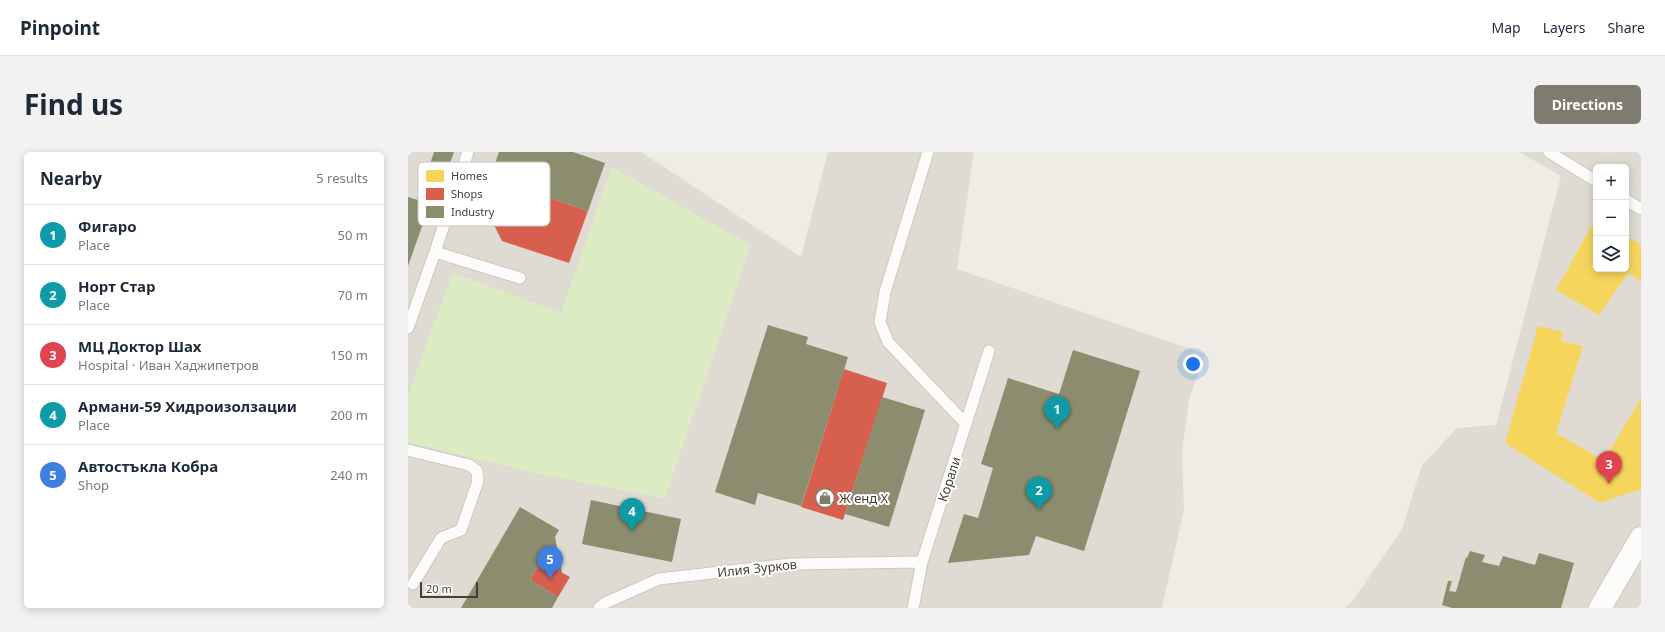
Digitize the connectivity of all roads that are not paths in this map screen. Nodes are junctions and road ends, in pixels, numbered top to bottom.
1 (468, 152) edge
2 (928, 152) edge
3 (1549, 152) edge
4 (465, 162) edge
5 (1593, 179) edge
6 (1629, 202) edge
7 (1641, 209) edge
8 (444, 226) edge
9 (435, 252) junction
10 (520, 278) dead end
11 (408, 328) edge
12 (990, 351) dead end
13 (966, 424) junction
14 (408, 450) edge
15 (1641, 538) edge
16 (922, 562) junction
17 (413, 584) dead end
18 (599, 608) edge
19 (914, 608) edge
20 (1600, 608) edge

1 - 4 lane
2 - 13 lane
3 - 5 lane
6 - 7 lane
8 - 9 lane
9 - 10 lane
9 - 11 lane
12 - 13 lane, Корали
13 - 16 lane, Корали
14 - 17 lane
15 - 20 street
16 - 18 lane, Илия Зурков
16 - 19 lane, Корали

